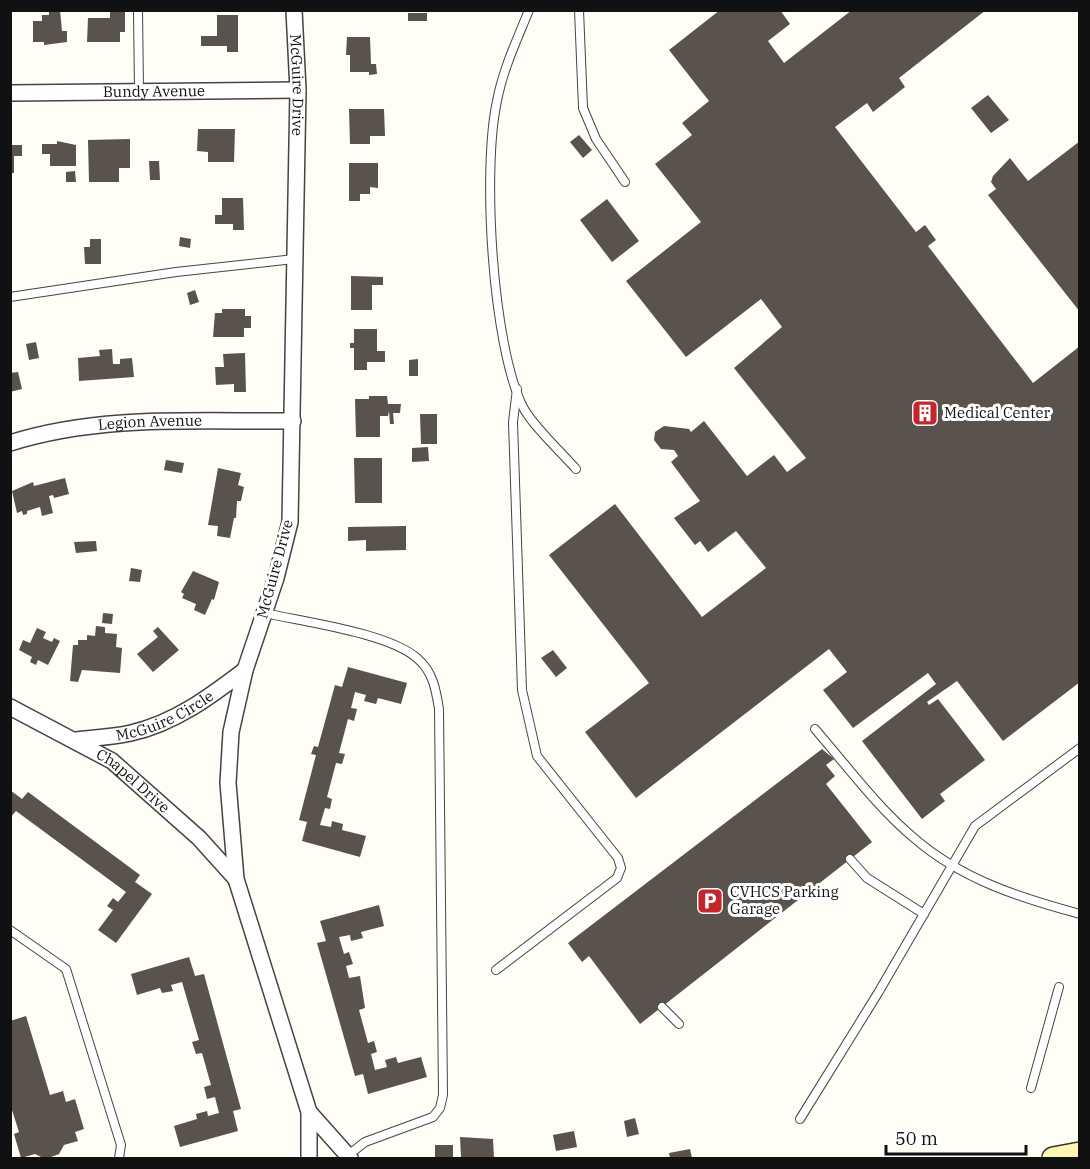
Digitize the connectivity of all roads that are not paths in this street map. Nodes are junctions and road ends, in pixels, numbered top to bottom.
1 (138, 10) edge
2 (294, 10) edge
3 (529, 10) edge
4 (579, 10) edge
5 (298, 90) junction
6 (139, 91) junction
7 (10, 93) edge
8 (625, 182) dead end
9 (294, 259) junction
10 (10, 297) edge
11 (517, 389) junction
12 (293, 421) junction
13 (10, 443) edge
14 (576, 469) dead end
15 (265, 613) junction
16 (245, 670) junction
17 (10, 707) edge
18 (815, 729) dead end
19 (76, 740) junction
20 (1080, 748) edge
21 (850, 859) dead end
22 (954, 866) junction
23 (236, 879) junction
24 (924, 914) junction
25 (1080, 914) edge
26 (10, 930) edge
27 (496, 970) dead end
28 (1059, 987) dead end
29 (662, 1007) dead end
30 (679, 1024) dead end
31 (1031, 1088) dead end
32 (309, 1112) junction
33 (800, 1119) dead end
34 (1080, 1153) edge
35 (349, 1157) edge
36 (119, 1158) edge
37 (309, 1158) edge
38 (1053, 1158) edge

1 - 6 lane
2 - 5 street, McGuire Drive
3 - 11 lane
4 - 8 lane
5 - 6 street, Bundy Avenue
5 - 9 street, McGuire Drive
6 - 7 street, Bundy Avenue
9 - 10 lane
9 - 12 street, McGuire Drive
11 - 14 lane
11 - 27 lane
12 - 13 street, Legion Avenue
12 - 15 street, McGuire Drive
15 - 16 street, McGuire Drive
15 - 35 lane
16 - 19 street, McGuire Circle
16 - 23 street, McGuire Drive
17 - 19 street, Chapel Drive
18 - 22 lane
19 - 23 street, Chapel Drive
20 - 22 lane
21 - 24 lane
22 - 24 lane
22 - 25 lane
23 - 32 street, McGuire Drive
24 - 33 lane
26 - 36 lane
28 - 31 lane
29 - 30 lane
32 - 35 street, McGuire Drive
32 - 37 street, McGuire Drive
34 - 38 main road

